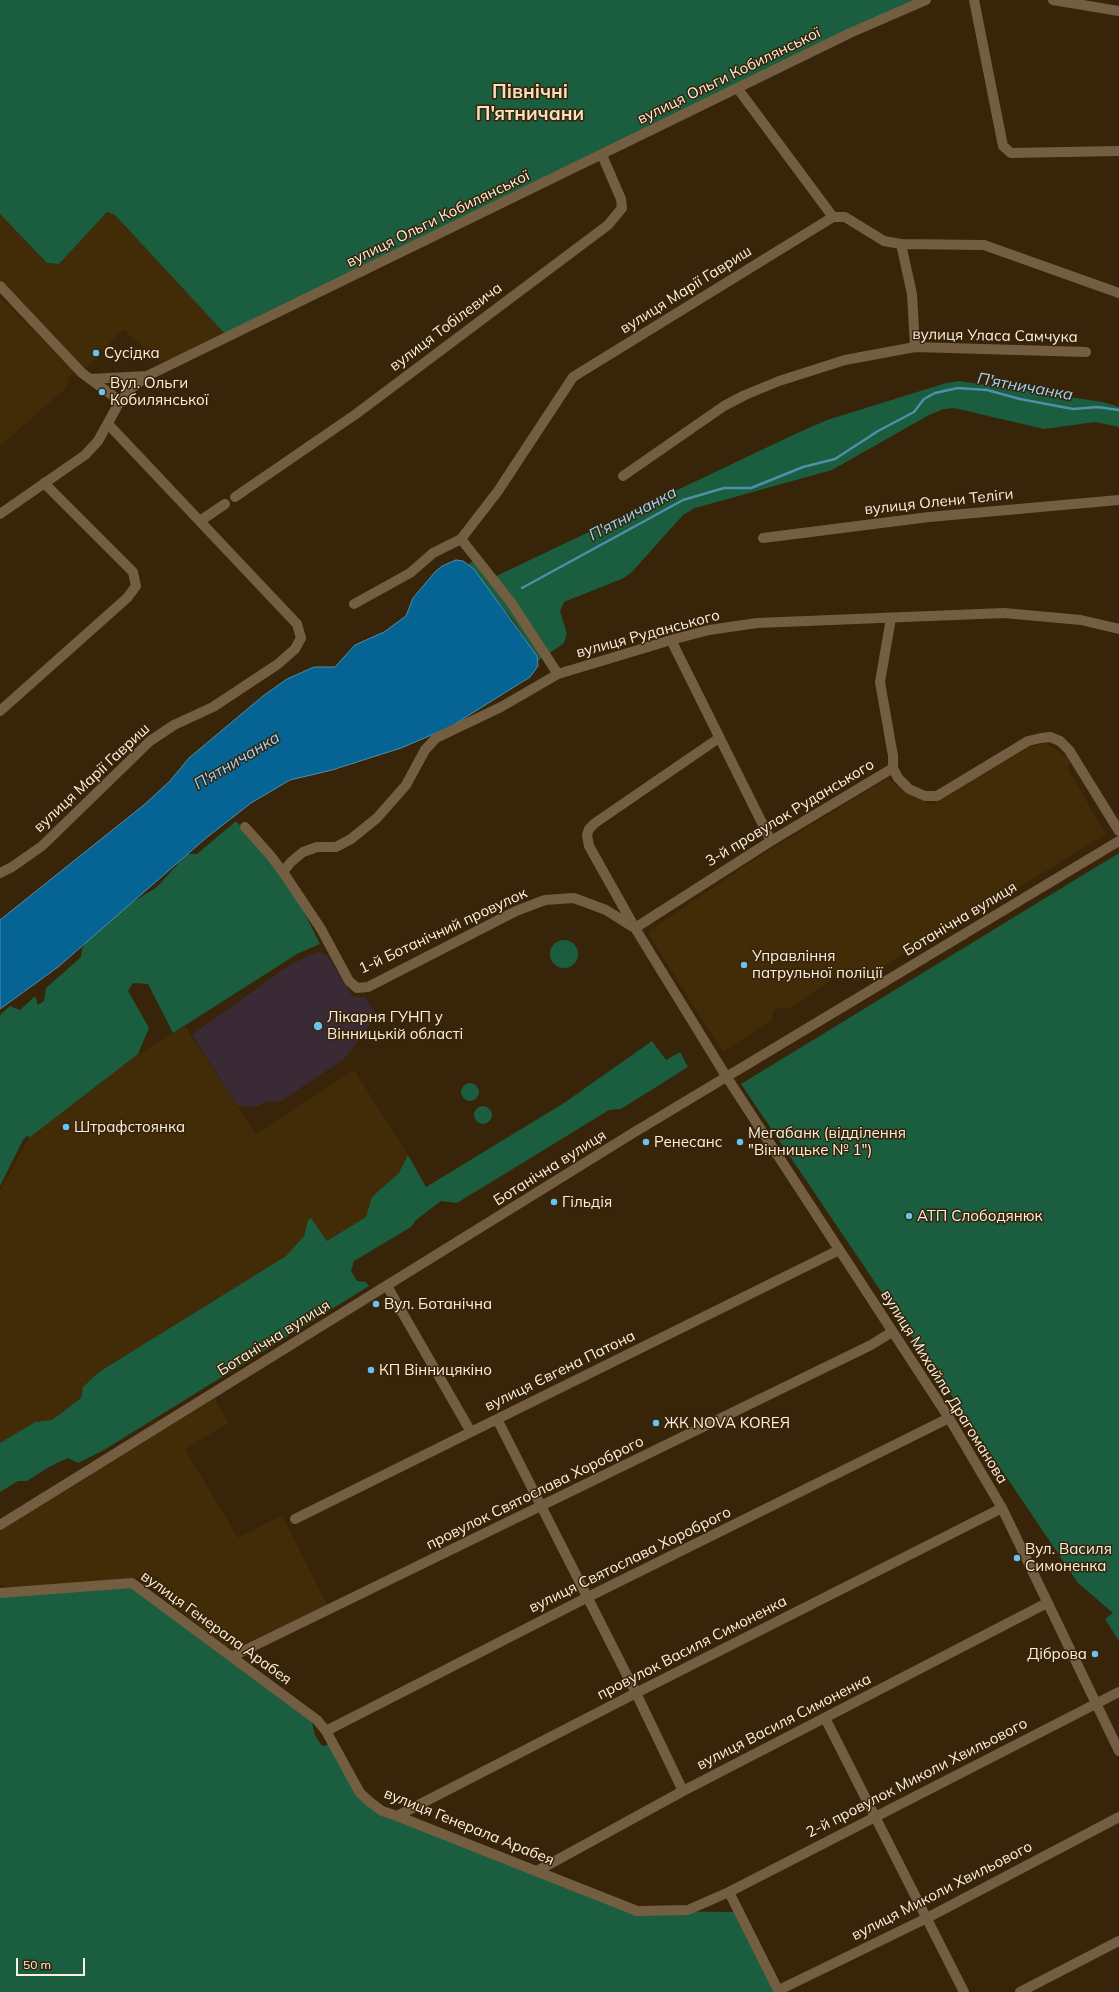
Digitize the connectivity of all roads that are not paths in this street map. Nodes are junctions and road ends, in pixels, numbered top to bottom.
1 (926, 0) edge
2 (974, 0) edge
3 (1053, 0) edge
4 (1119, 11) edge
5 (738, 89) junction
6 (1119, 151) edge
7 (602, 155) junction
8 (833, 217) junction
9 (901, 244) junction
10 (0, 286) edge
11 (1119, 293) edge
12 (916, 347) junction
13 (1086, 352) dead end
14 (147, 376) junction
15 (90, 379) junction
16 (120, 401) junction
17 (108, 424) junction
18 (623, 476) dead end
19 (44, 483) junction
20 (235, 497) dead end
21 (1119, 500) edge
22 (225, 504) dead end
23 (0, 513) edge
24 (200, 521) junction
25 (763, 538) dead end
26 (461, 539) junction
27 (354, 604) dead end
28 (891, 618) junction
29 (1119, 629) edge
30 (671, 640) junction
31 (558, 674) junction
32 (0, 711) edge
33 (719, 738) junction
34 (893, 768) junction
35 (245, 827) dead end
36 (1119, 831) edge
37 (771, 841) junction
38 (1119, 841) edge
39 (283, 872) junction
40 (0, 873) edge
41 (635, 928) junction
42 (726, 1076) junction
43 (839, 1250) junction
44 (386, 1286) junction
45 (892, 1332) junction
46 (950, 1418) junction
47 (497, 1419) junction
48 (471, 1432) junction
49 (541, 1507) junction
50 (1002, 1508) junction
51 (295, 1519) dead end
52 (0, 1526) edge
53 (0, 1593) edge
54 (586, 1598) junction
55 (1047, 1603) junction
56 (233, 1656) junction
57 (1119, 1692) edge
58 (636, 1693) junction
59 (1096, 1704) junction
60 (825, 1718) junction
61 (326, 1731) junction
62 (1119, 1750) edge
63 (683, 1791) junction
64 (397, 1816) junction
65 (875, 1816) junction
66 (1119, 1817) edge
67 (537, 1871) junction
68 (729, 1892) junction
69 (927, 1918) junction
70 (1119, 1941) edge
71 (779, 1991) edge
72 (964, 1992) edge
73 (1020, 1992) edge

1 - 5 street, вулиця Ольги Кобилянської
2 - 6 street
3 - 4 street
5 - 7 street, вулиця Ольги Кобилянської
5 - 8 street
7 - 14 street, вулиця Ольги Кобилянської
7 - 20 street, вулиця Тобілевича
8 - 9 street
8 - 26 street, вулиця Марії Гавриш
9 - 11 street
9 - 12 street
10 - 15 street
12 - 13 street, вулиця Уласа Самчука
12 - 18 street, вулиця Уласа Самчука
14 - 15 street
14 - 16 street, вулиця Ольги Кобилянської
15 - 16 street
16 - 17 street, вулиця Ольги Кобилянської
17 - 19 street, вулиця Ольги Кобилянської
17 - 24 street
19 - 23 street, вулиця Ольги Кобилянської
19 - 32 street
21 - 25 street, вулиця Олени Теліги
22 - 24 street
24 - 40 street, вулиця Марії Гавриш
26 - 27 street, вулиця Марії Гавриш
26 - 31 street
28 - 29 street, вулиця Руданського
28 - 30 street, вулиця Руданського
28 - 34 street, 3-й провулок Руданського
30 - 31 street, вулиця Руданського
30 - 33 street
31 - 39 street, вулиця Руданського
33 - 37 street
33 - 41 street, 1-й Ботанічний провулок
34 - 36 street
34 - 37 street, 3-й провулок Руданського
35 - 39 street
37 - 41 street, 3-й провулок Руданського
38 - 42 street, Ботанічна вулиця
39 - 41 street, 1-й Ботанічний провулок
41 - 42 street, 1-й Ботанічний провулок
42 - 43 street, вулиця Михайла Драгоманова
42 - 44 street, Ботанічна вулиця
43 - 45 street, вулиця Михайла Драгоманова
43 - 47 street, вулиця Євгена Патона
44 - 48 street
44 - 52 street, Ботанічна вулиця
45 - 46 street, вулиця Михайла Драгоманова
45 - 49 street, провулок Святослава Хороброго
46 - 50 street, вулиця Михайла Драгоманова
46 - 54 street, вулиця Святослава Хороброго
47 - 48 street, вулиця Євгена Патона
47 - 49 street
48 - 51 street, вулиця Євгена Патона
49 - 54 street
49 - 56 street, провулок Святослава Хороброго
50 - 55 street, вулиця Михайла Драгоманова
50 - 58 street, провулок Василя Симоненка
53 - 56 street, вулиця Генерала Арабея
54 - 58 street
54 - 61 street, вулиця Святослава Хороброго
55 - 59 street, вулиця Михайла Драгоманова
55 - 60 street, вулиця Василя Симоненка
56 - 61 street, вулиця Генерала Арабея
57 - 59 street, 2-й провулок Миколи Хвильового
58 - 63 street
58 - 64 street, провулок Василя Симоненка
59 - 62 street, вулиця Михайла Драгоманова
59 - 65 street, 2-й провулок Миколи Хвильового
60 - 63 street, вулиця Василя Симоненка
60 - 65 street
61 - 64 street, вулиця Генерала Арабея
63 - 67 street, вулиця Василя Симоненка
64 - 67 street, вулиця Генерала Арабея
65 - 68 street, 2-й провулок Миколи Хвильового
65 - 69 street
66 - 69 street, вулиця Миколи Хвильового
67 - 68 street, вулиця Генерала Арабея
68 - 71 street
69 - 71 street, вулиця Миколи Хвильового
69 - 72 street
70 - 73 street

